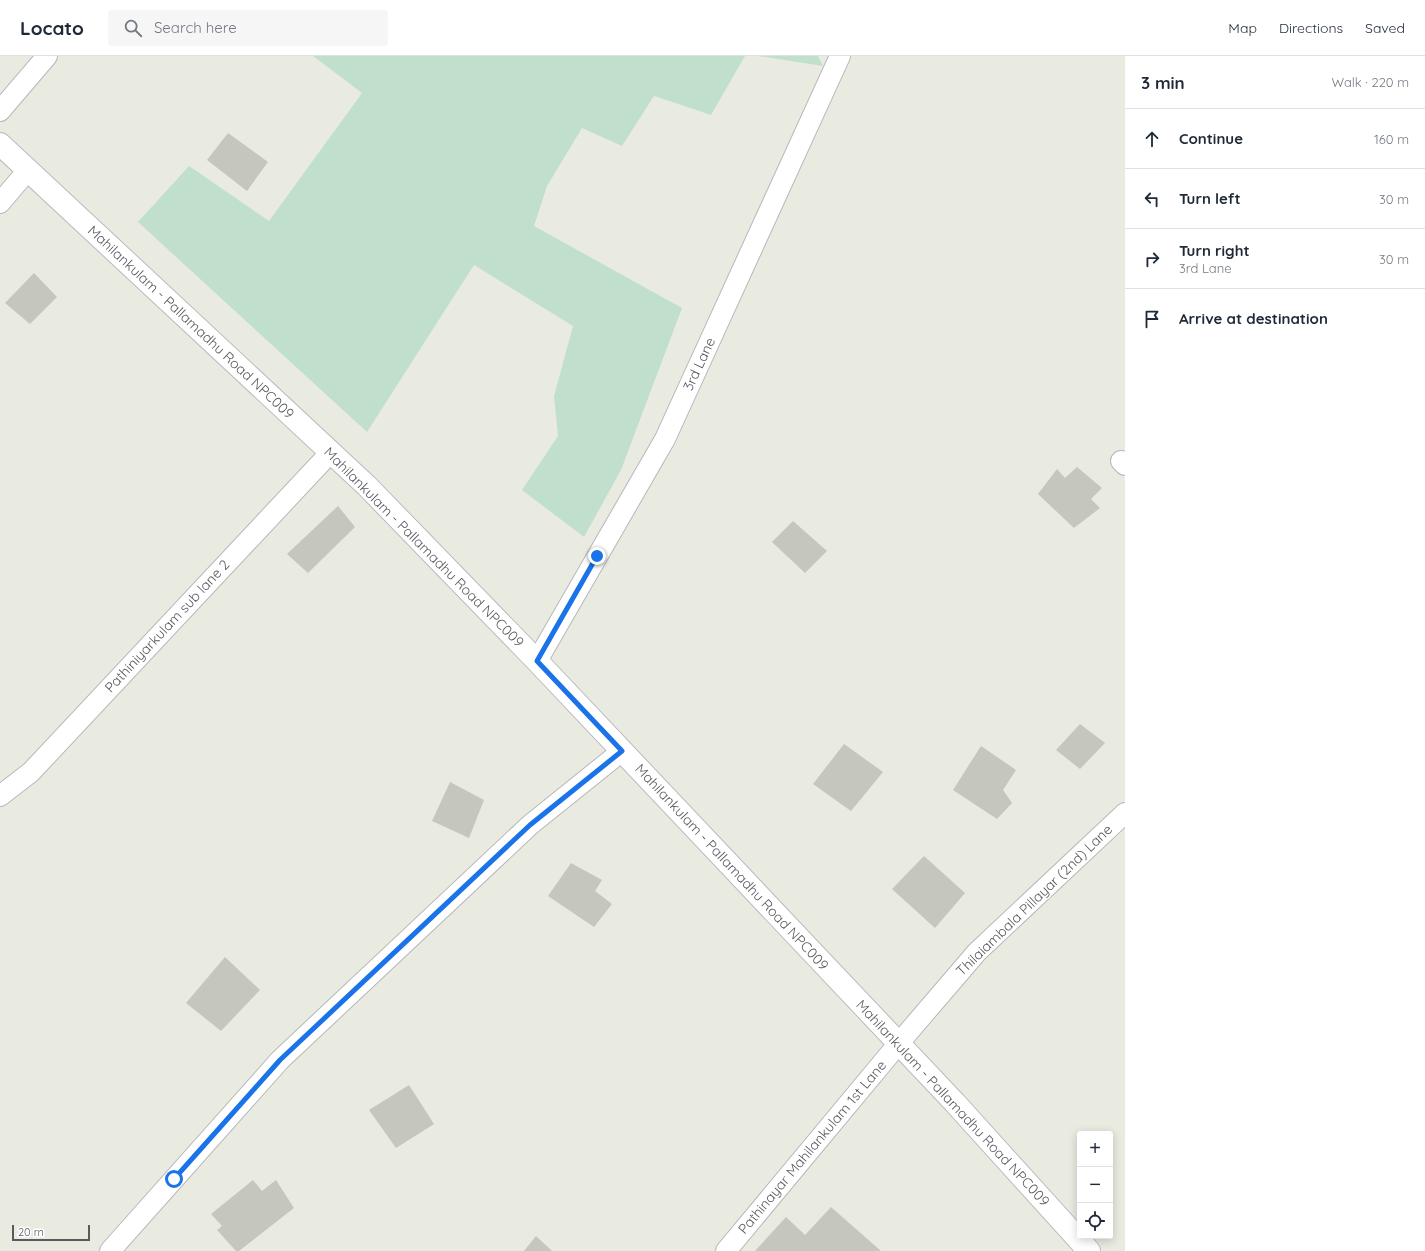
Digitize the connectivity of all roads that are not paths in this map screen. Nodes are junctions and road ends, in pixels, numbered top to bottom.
1 (47, 56) edge
2 (840, 56) edge
3 (0, 111) edge
4 (0, 144) edge
5 (28, 170) junction
6 (0, 203) edge
7 (331, 452) junction
8 (537, 661) junction
9 (622, 751) junction
10 (0, 796) edge
11 (1125, 813) edge
12 (898, 1043) junction
13 (110, 1251) edge
14 (726, 1251) edge
15 (1089, 1251) edge

1 - 3 street
2 - 8 street, 3rd Lane
4 - 5 street, Mahilankulam - Pallamadhu Road NPC009
5 - 6 street
5 - 7 street, Mahilankulam - Pallamadhu Road NPC009
7 - 8 street, Mahilankulam - Pallamadhu Road NPC009
7 - 10 street, Pathiniyarkulam sub lane 2
8 - 9 street, Mahilankulam - Pallamadhu Road NPC009
9 - 12 street, Mahilankulam - Pallamadhu Road NPC009
9 - 13 street
11 - 12 street, Thilaiambala Pillayar (2nd) Lane
12 - 14 street, Pathinayar Mahilankulam 1st Lane
12 - 15 street, Mahilankulam - Pallamadhu Road NPC009

